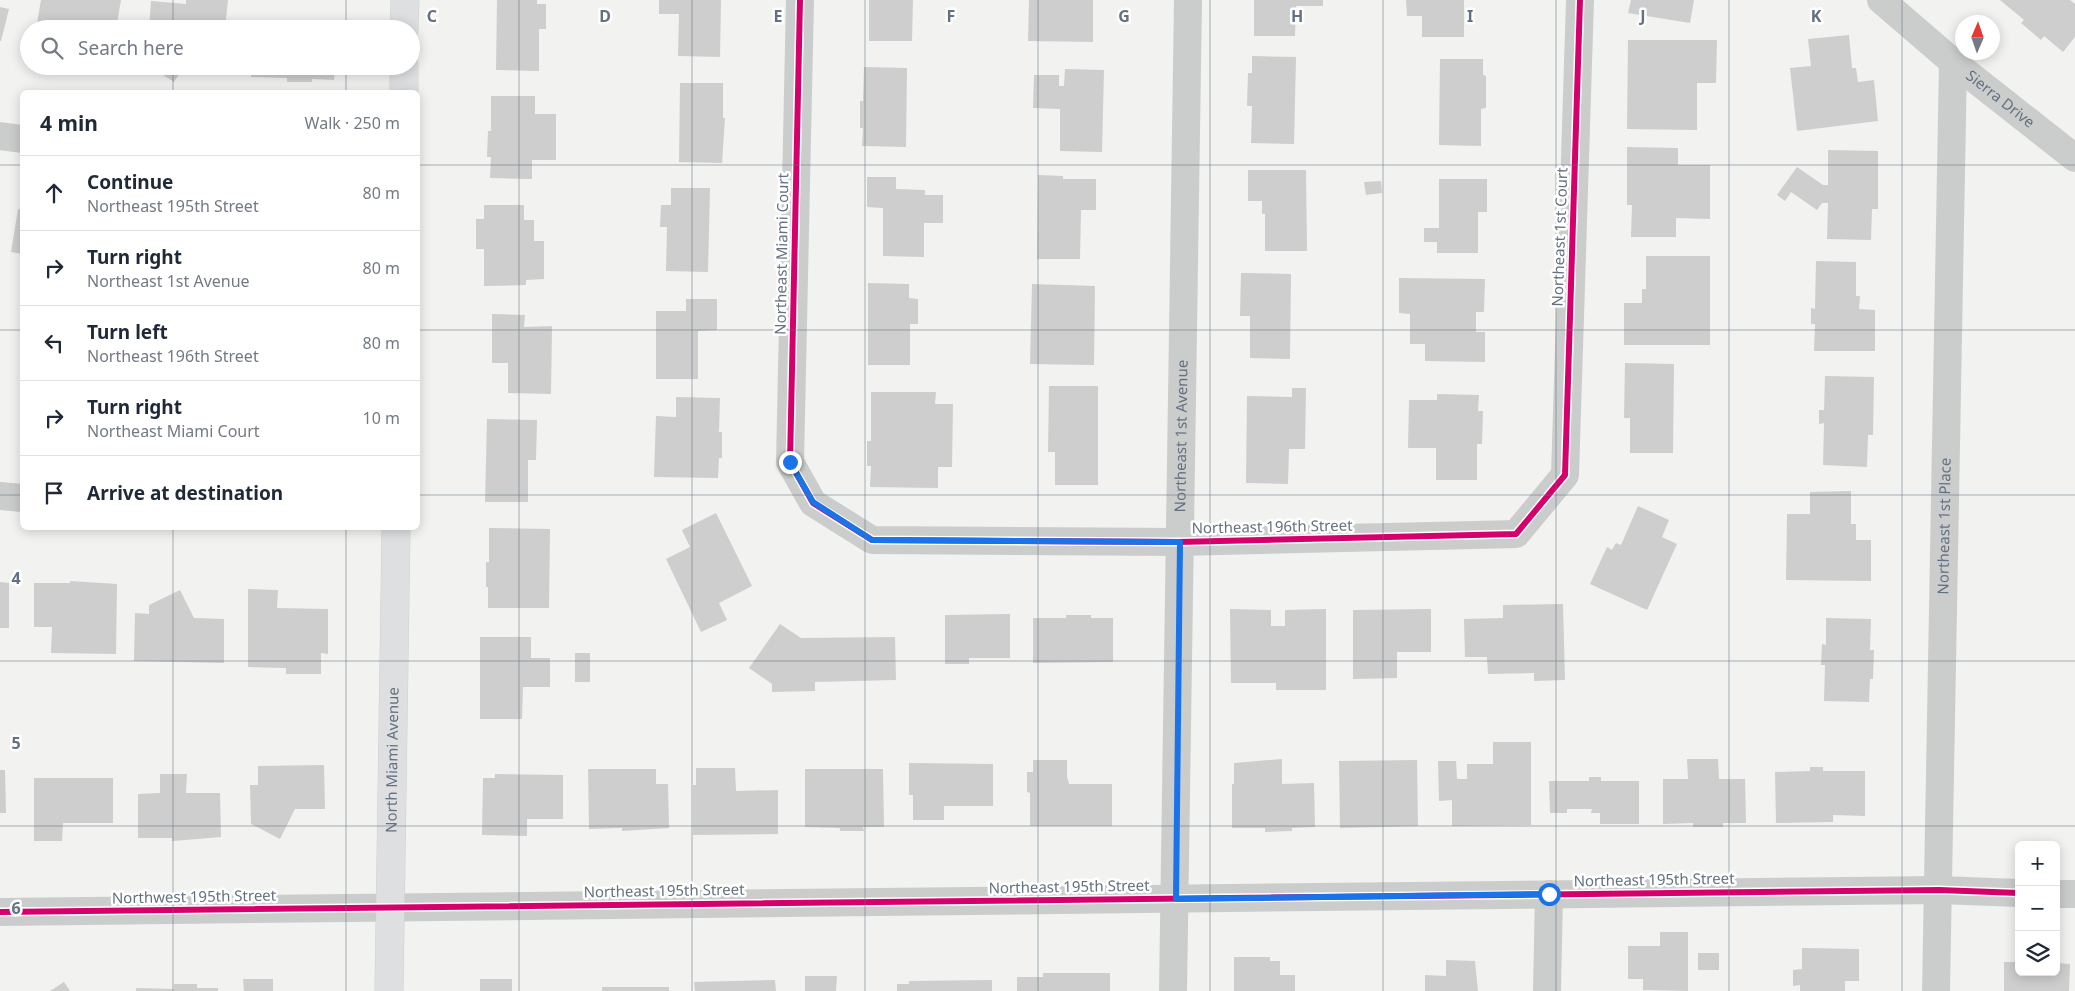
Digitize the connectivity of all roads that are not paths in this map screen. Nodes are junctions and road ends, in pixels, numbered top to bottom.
1 (405, 0) edge
2 (800, 0) edge
3 (1188, 0) edge
4 (1580, 0) edge
5 (1880, 0) edge
6 (404, 20) edge
7 (1953, 62) junction
8 (404, 75) edge
9 (404, 90) edge
10 (0, 136) edge
11 (20, 139) edge
12 (2075, 158) edge
13 (1565, 475) joint
14 (0, 496) edge
15 (20, 498) edge
16 (813, 502) joint
17 (396, 530) edge
18 (1180, 542) junction
19 (1939, 890) junction
20 (2015, 893) edge
21 (1549, 894) junction
22 (2060, 894) edge
23 (2075, 894) edge
24 (1176, 899) junction
25 (389, 906) junction
26 (0, 912) edge
27 (389, 991) edge
28 (1173, 991) edge
29 (1548, 991) edge
30 (1936, 991) edge

1 - 6 street
2 - 16 street, Northeast Miami Court
3 - 18 street, Northeast 1st Avenue
4 - 13 street, Northeast 1st Court
5 - 7 street, Sierra Drive
7 - 12 street, Sierra Drive
7 - 19 street, Northeast 1st Place
8 - 9 street
10 - 11 street
13 - 18 street, Northeast 196th Street
14 - 15 street
16 - 18 street, Northeast 196th Street
17 - 25 street, North Miami Avenue
18 - 24 street, Northeast 1st Avenue
19 - 20 street, Northeast 195th Street
19 - 21 street, Northeast 195th Street
19 - 30 street, Northeast 1st Place
21 - 24 street, Northeast 195th Street
21 - 29 street
22 - 23 street
24 - 25 street, Northeast 195th Street
24 - 28 street, Northeast 1st Avenue
25 - 26 street, Northwest 195th Street
25 - 27 street, North Miami Avenue

